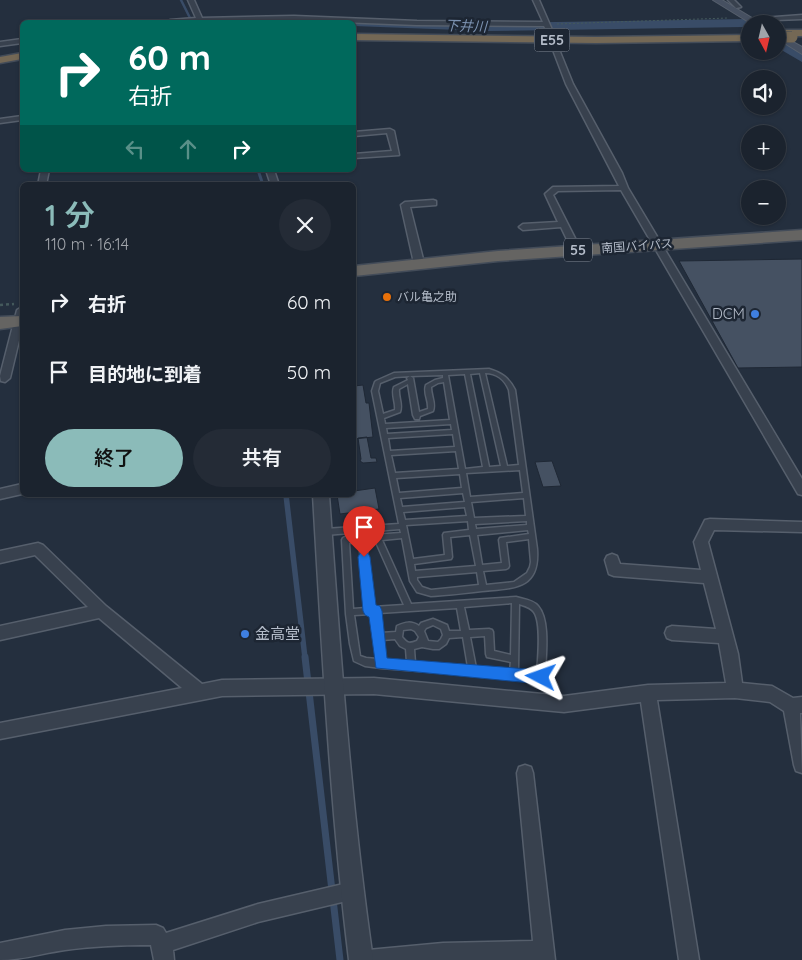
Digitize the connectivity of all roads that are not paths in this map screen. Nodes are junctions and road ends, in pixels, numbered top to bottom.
1 (191, 0) edge
2 (536, 0) edge
3 (717, 0) edge
4 (731, 0) edge
5 (738, 7) dead end
6 (744, 15) edge
7 (786, 18) edge
8 (802, 18) edge
9 (201, 20) edge
10 (259, 20) edge
11 (348, 20) edge
12 (356, 20) edge
13 (546, 24) junction
14 (550, 32) dead end
15 (741, 34) edge
16 (788, 35) edge
17 (356, 36) edge
18 (356, 36) edge
19 (741, 38) edge
20 (20, 41) edge
21 (552, 42) dead end
22 (0, 44) edge
23 (802, 51) edge
24 (20, 56) edge
25 (0, 60) edge
26 (20, 118) edge
27 (0, 122) edge
28 (356, 134) edge
29 (356, 156) edge
30 (624, 188) junction
31 (434, 203) dead end
32 (565, 224) junction
33 (523, 227) dead end
34 (802, 235) edge
35 (802, 244) edge
36 (660, 248) junction
37 (576, 250) junction
38 (419, 264) junction
39 (356, 270) edge
40 (356, 279) edge
41 (0, 312) edge
42 (20, 315) edge
43 (20, 316) edge
44 (20, 322) edge
45 (0, 323) edge
46 (482, 371) junction
47 (467, 372) junction
48 (445, 376) junction
49 (5, 378) dead end
50 (410, 378) junction
51 (416, 415) junction
52 (381, 417) junction
53 (453, 422) junction
54 (418, 424) junction
55 (383, 426) junction
56 (455, 432) junction
57 (385, 436) junction
58 (458, 449) junction
59 (388, 453) junction
60 (523, 467) junction
61 (504, 468) junction
62 (487, 470) junction
63 (462, 471) junction
64 (393, 476) junction
65 (20, 489) edge
66 (466, 490) junction
67 (802, 490) edge
68 (0, 494) edge
69 (527, 495) junction
70 (397, 496) junction
71 (321, 497) edge
72 (468, 502) junction
73 (400, 510) junction
74 (530, 518) junction
75 (471, 520) junction
76 (403, 525) junction
77 (531, 527) junction
78 (802, 527) edge
79 (325, 532) junction
80 (473, 532) junction
81 (405, 535) junction
82 (532, 536) junction
83 (378, 537) junction
84 (362, 538) junction
85 (0, 557) edge
86 (612, 560) dead end
87 (410, 562) junction
88 (479, 568) junction
89 (413, 574) junction
90 (708, 577) junction
91 (483, 588) junction
92 (516, 600) junction
93 (460, 604) junction
94 (409, 608) junction
95 (101, 611) junction
96 (373, 611) junction
97 (351, 612) junction
98 (465, 632) junction
99 (0, 633) edge
100 (672, 633) dead end
101 (421, 634) junction
102 (398, 635) junction
103 (447, 635) junction
104 (725, 636) junction
105 (378, 638) junction
106 (410, 647) junction
107 (514, 659) junction
108 (381, 664) junction
109 (410, 666) junction
110 (473, 672) junction
111 (514, 675) junction
112 (333, 686) junction
113 (734, 690) junction
114 (199, 692) junction
115 (648, 693) junction
116 (797, 706) edge
117 (0, 731) edge
118 (802, 765) edge
119 (525, 773) dead end
120 (352, 892) junction
121 (163, 952) edge
122 (0, 953) edge
123 (544, 955) edge
124 (361, 960) edge
125 (368, 960) edge
126 (689, 960) edge

1 - 9 street
2 - 13 street
3 - 6 main road
4 - 5 street
7 - 8 street
10 - 11 street
12 - 13 street
13 - 14 street
15 - 17 highway, E55
16 - 23 main road
18 - 19 highway, E55
20 - 22 street
21 - 30 street
24 - 25 highway
26 - 27 street
28 - 29 street
30 - 32 street
30 - 36 street
31 - 38 street
32 - 33 street
32 - 37 street
34 - 36 highway, 南国バイパス / 55
35 - 36 highway, 南国バイパス / 55
36 - 37 highway, 南国バイパス / 55
36 - 40 highway, 南国バイパス / 55
36 - 67 street
37 - 38 highway, 南国バイパス / 55
38 - 39 highway, 南国バイパス / 55
41 - 42 highway
43 - 45 highway
44 - 49 street
46 - 47 lane
46 - 60 lane
46 - 61 lane
47 - 48 lane
47 - 62 lane
48 - 50 lane
48 - 51 lane
48 - 53 lane
50 - 51 lane
50 - 52 lane
50 - 52 lane
51 - 54 lane
52 - 55 lane
53 - 54 lane
53 - 56 lane
54 - 55 lane
55 - 57 lane
56 - 57 lane
56 - 58 lane
57 - 59 lane
58 - 59 lane
58 - 63 lane
59 - 64 lane
60 - 61 lane
60 - 69 lane
61 - 62 lane
62 - 63 lane
63 - 64 lane
63 - 66 lane
64 - 70 lane
65 - 68 street
66 - 70 lane
66 - 72 lane
69 - 72 lane
69 - 74 lane
70 - 73 lane
71 - 79 street
72 - 73 lane
72 - 75 lane
73 - 76 lane
74 - 75 lane
74 - 77 lane
75 - 76 lane
75 - 80 lane
76 - 79 lane
76 - 81 lane
77 - 80 lane
77 - 82 lane
78 - 90 street
79 - 112 street
80 - 87 lane
80 - 88 lane
81 - 83 lane
81 - 87 lane
82 - 88 lane
82 - 91 lane
83 - 84 lane
83 - 94 lane
84 - 96 lane
84 - 97 lane
85 - 95 street
86 - 90 street
87 - 89 lane
88 - 89 lane
88 - 91 lane
89 - 91 lane
90 - 104 street
92 - 93 lane
92 - 107 lane
92 - 111 lane
93 - 94 lane
93 - 98 lane
94 - 96 lane
95 - 99 street
95 - 114 street
96 - 97 lane
96 - 105 lane
97 - 108 lane
98 - 103 lane
98 - 107 lane
98 - 110 lane
100 - 104 street
101 - 102 lane
101 - 103 lane
101 - 103 lane
101 - 106 lane
102 - 105 lane
102 - 106 lane
104 - 113 street
105 - 108 lane
106 - 109 lane
107 - 111 lane
108 - 109 lane
109 - 110 lane
110 - 111 lane
112 - 114 street
112 - 115 street
112 - 120 street
113 - 115 street
113 - 116 street
114 - 117 street
115 - 126 street
116 - 118 street
119 - 123 street
120 - 121 street
120 - 124 street
121 - 122 street
123 - 125 street

